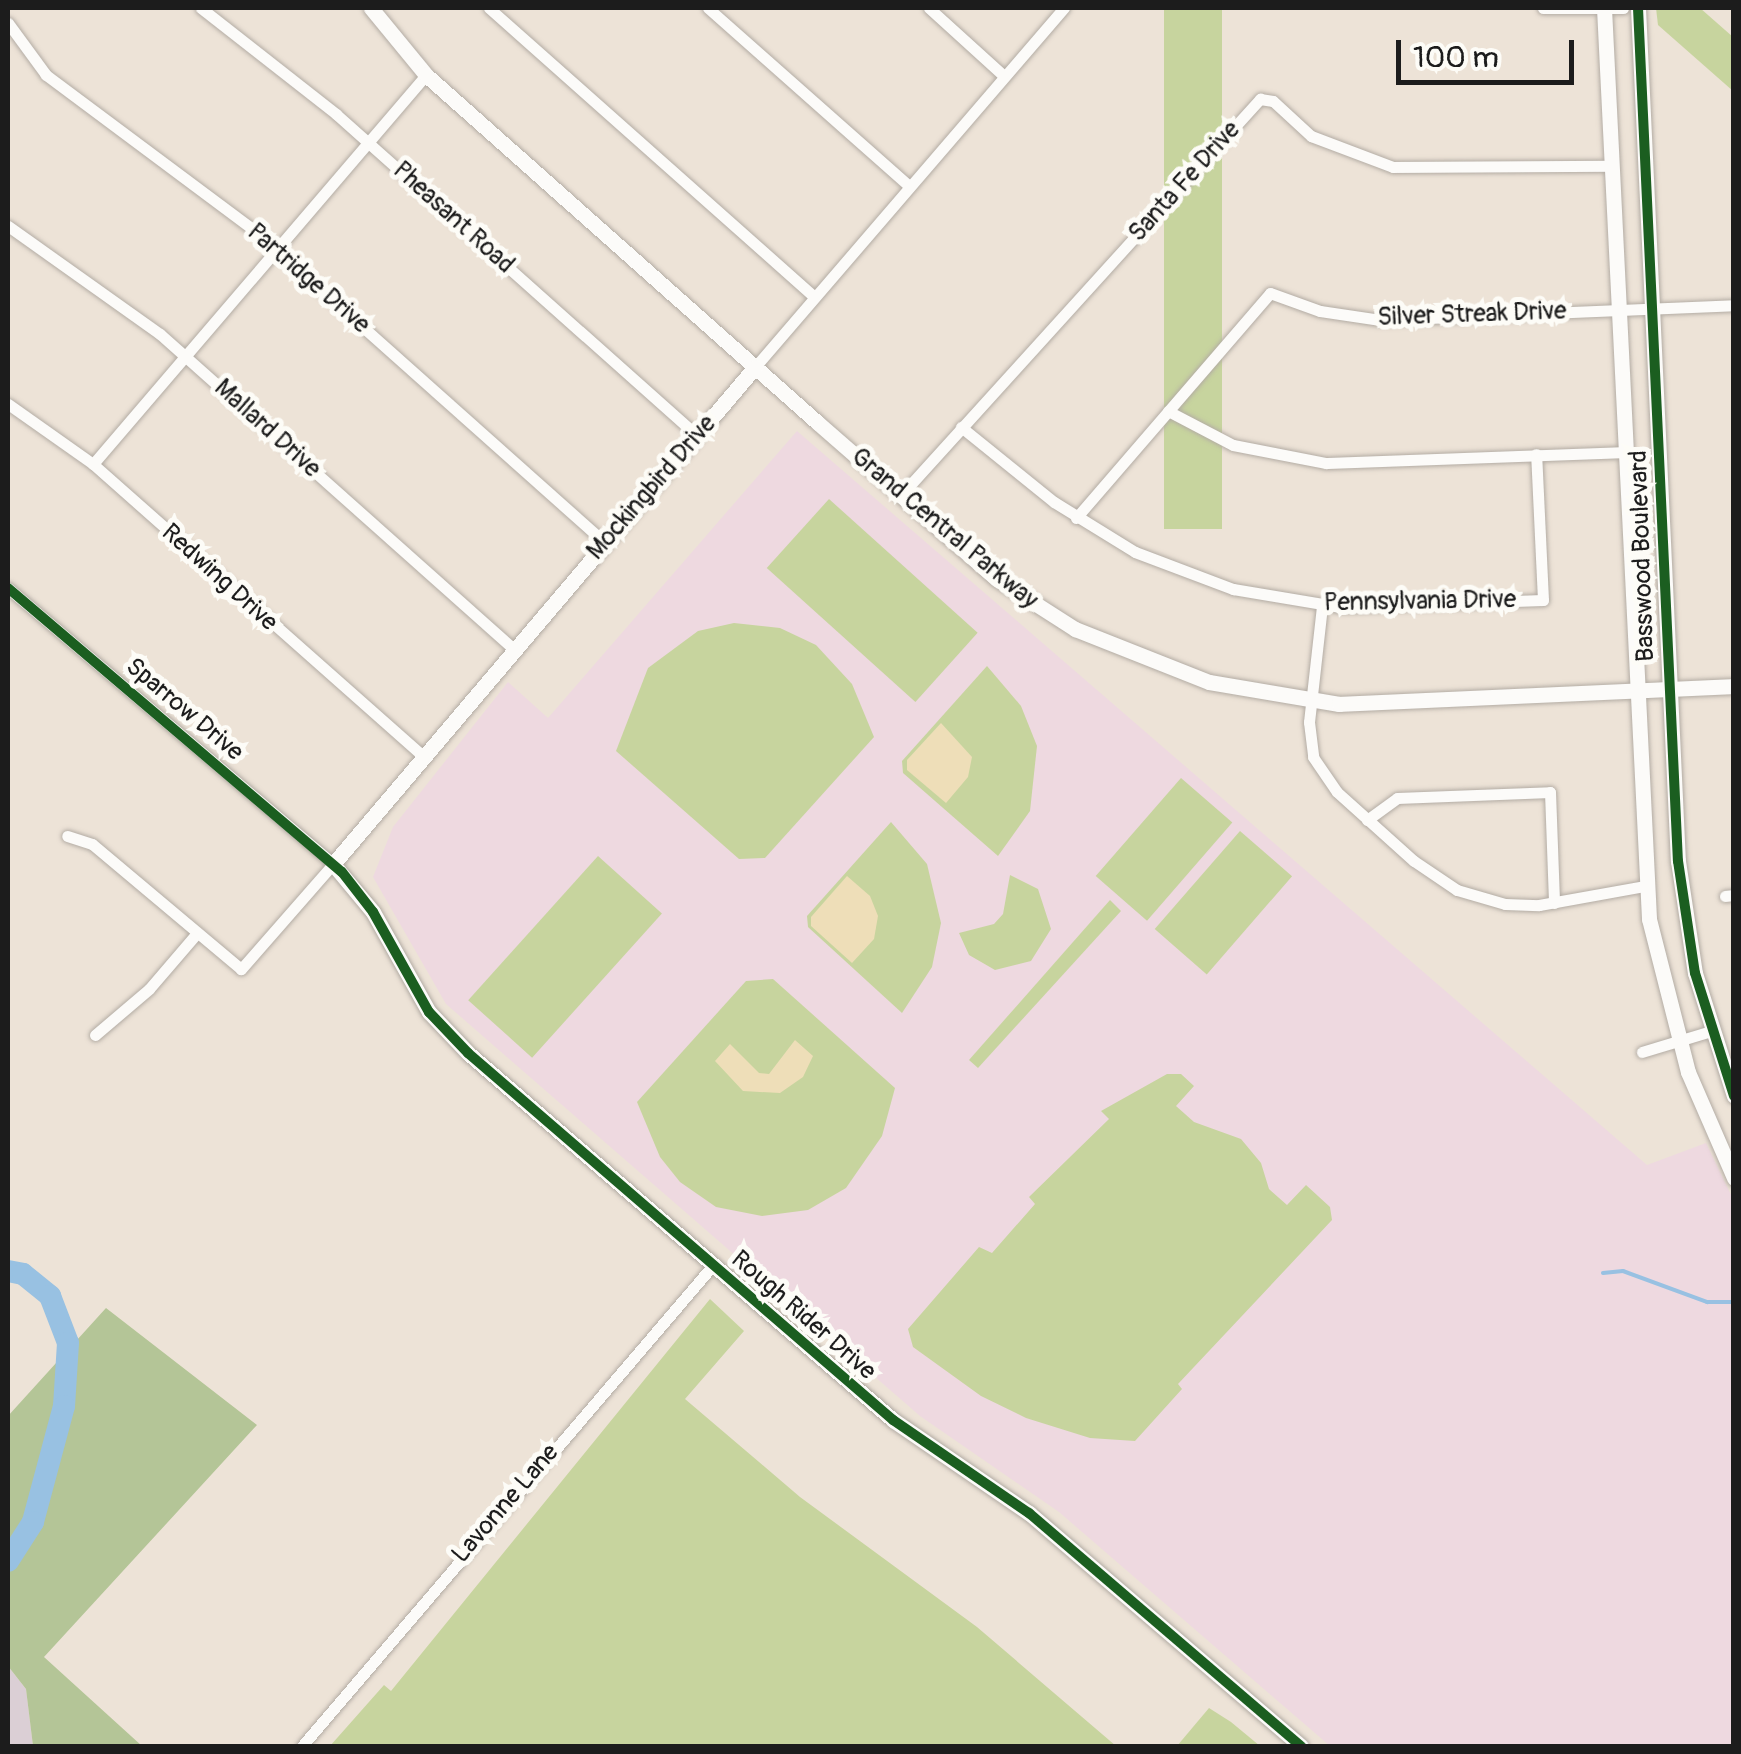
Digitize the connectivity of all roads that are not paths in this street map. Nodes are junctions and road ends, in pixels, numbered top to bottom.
1 (201, 8) edge
2 (371, 8) edge
3 (488, 8) edge
4 (708, 8) edge
5 (930, 8) edge
6 (1064, 8) edge
7 (1543, 8) edge
8 (1604, 8) edge
9 (1624, 8) edge
10 (1638, 8) edge
11 (8, 23) edge
12 (426, 75) junction
13 (1004, 76) junction
14 (367, 141) junction
15 (1612, 166) junction
16 (909, 186) junction
17 (8, 226) edge
18 (280, 252) junction
19 (814, 297) junction
20 (1734, 305) edge
21 (1652, 308) junction
22 (1616, 310) junction
23 (186, 357) junction
24 (755, 367) junction
25 (8, 404) edge
26 (1168, 411) junction
27 (961, 427) junction
28 (698, 436) junction
29 (1622, 452) junction
30 (1536, 454) junction
31 (94, 464) junction
32 (901, 495) junction
33 (1076, 518) junction
34 (605, 543) junction
35 (8, 588) edge
36 (1322, 606) junction
37 (514, 649) junction
38 (1734, 686) edge
39 (1668, 689) junction
40 (1636, 691) junction
41 (1311, 701) junction
42 (424, 758) junction
43 (1367, 820) junction
44 (67, 836) dead end
45 (332, 864) junction
46 (1646, 886) junction
47 (1554, 903) junction
48 (198, 933) junction
49 (1711, 1030) junction
50 (96, 1035) dead end
51 (1678, 1041) junction
52 (1642, 1052) dead end
53 (1734, 1096) edge
54 (1734, 1178) edge
55 (714, 1264) junction
56 (302, 1746) edge
57 (1301, 1746) edge

1 - 14 street, Pheasant Road
2 - 12 street, Grand Central Parkway
3 - 19 street
4 - 16 street
5 - 13 street
6 - 13 street, Mockingbird Drive
7 - 8 street
8 - 9 street
8 - 15 street, Basswood Boulevard
10 - 21 street, Basswood Boulevard
11 - 18 street, Partridge Drive
12 - 14 street
12 - 24 street, Grand Central Parkway
13 - 16 street, Mockingbird Drive
14 - 18 street
14 - 28 street, Pheasant Road
15 - 22 street, Basswood Boulevard
15 - 27 street, Santa Fe Drive
16 - 19 street, Mockingbird Drive
17 - 23 street, Mallard Drive
18 - 23 street
18 - 34 street, Partridge Drive
19 - 24 street, Mockingbird Drive
20 - 21 street, Silver Streak Drive
21 - 22 street, Silver Streak Drive
21 - 39 street, Basswood Boulevard
22 - 26 street, Silver Streak Drive
22 - 29 street, Basswood Boulevard
23 - 31 street
23 - 37 street, Mallard Drive
24 - 28 street, Mockingbird Drive
24 - 32 street, Grand Central Parkway
25 - 31 street, Redwing Drive
26 - 30 street
26 - 33 street, Silver Streak Drive
27 - 32 street, Santa Fe Drive
27 - 33 street, Pennsylvania Drive
28 - 34 street, Mockingbird Drive
29 - 30 street
29 - 40 street, Basswood Boulevard
30 - 36 street, Pennsylvania Drive
31 - 42 street, Redwing Drive
32 - 41 street, Grand Central Parkway
33 - 36 street, Pennsylvania Drive
34 - 37 street, Mockingbird Drive
35 - 45 street, Sparrow Drive
36 - 41 street
37 - 42 street, Mockingbird Drive
38 - 39 street, Grand Central Parkway
39 - 40 street, Grand Central Parkway
39 - 49 street, Basswood Boulevard
40 - 41 street, Grand Central Parkway
40 - 46 street, Basswood Boulevard
41 - 43 street
42 - 45 street, Mockingbird Drive
43 - 47 street
43 - 47 street
44 - 48 street
45 - 48 street, Mockingbird Drive
45 - 55 street, Rough Rider Drive
46 - 47 street
46 - 51 street, Basswood Boulevard
48 - 50 street
49 - 51 street
49 - 53 street, Basswood Boulevard
51 - 52 street
51 - 54 street, Basswood Boulevard
55 - 56 street, Lavonne Lane
55 - 57 street, Rough Rider Drive

